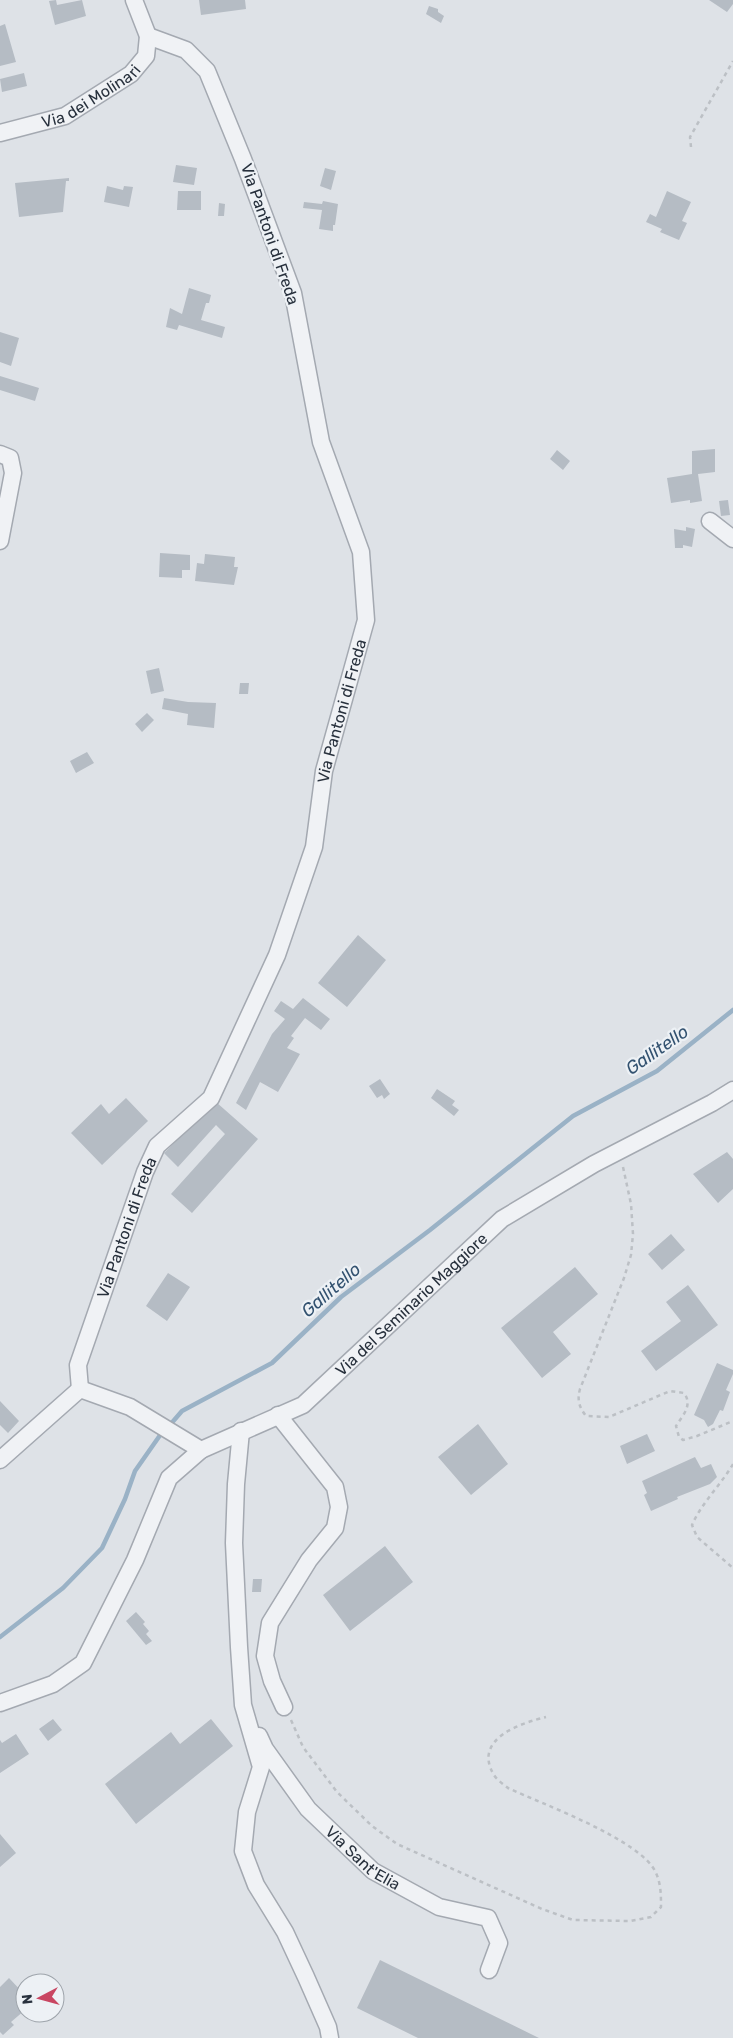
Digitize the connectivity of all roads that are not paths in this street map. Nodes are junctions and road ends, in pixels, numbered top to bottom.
1 (134, 0) edge
2 (148, 36) junction
3 (0, 134) edge
4 (0, 454) edge
5 (710, 521) dead end
6 (733, 539) edge
7 (0, 541) edge
8 (733, 1090) edge
9 (80, 1389) junction
10 (278, 1415) junction
11 (242, 1431) junction
12 (196, 1448) junction
13 (0, 1460) edge
14 (0, 1703) edge
15 (243, 1706) junction
16 (284, 1707) road end
17 (489, 1970) dead end
18 (330, 2038) edge

1 - 2 street
2 - 3 street, Via dei Molinari
2 - 9 street, Via Pantoni di Freda
4 - 7 street
5 - 6 street
8 - 10 street, Via del Seminario Maggiore
9 - 12 street
9 - 13 street
10 - 11 street, Via del Seminario Maggiore
10 - 16 street
11 - 12 street, Via del Seminario Maggiore
11 - 15 street, Via Sant'Elia
12 - 14 street, Via del Seminario Maggiore
15 - 17 street, Via Sant'Elia
15 - 18 street, Via Sant'Elia

